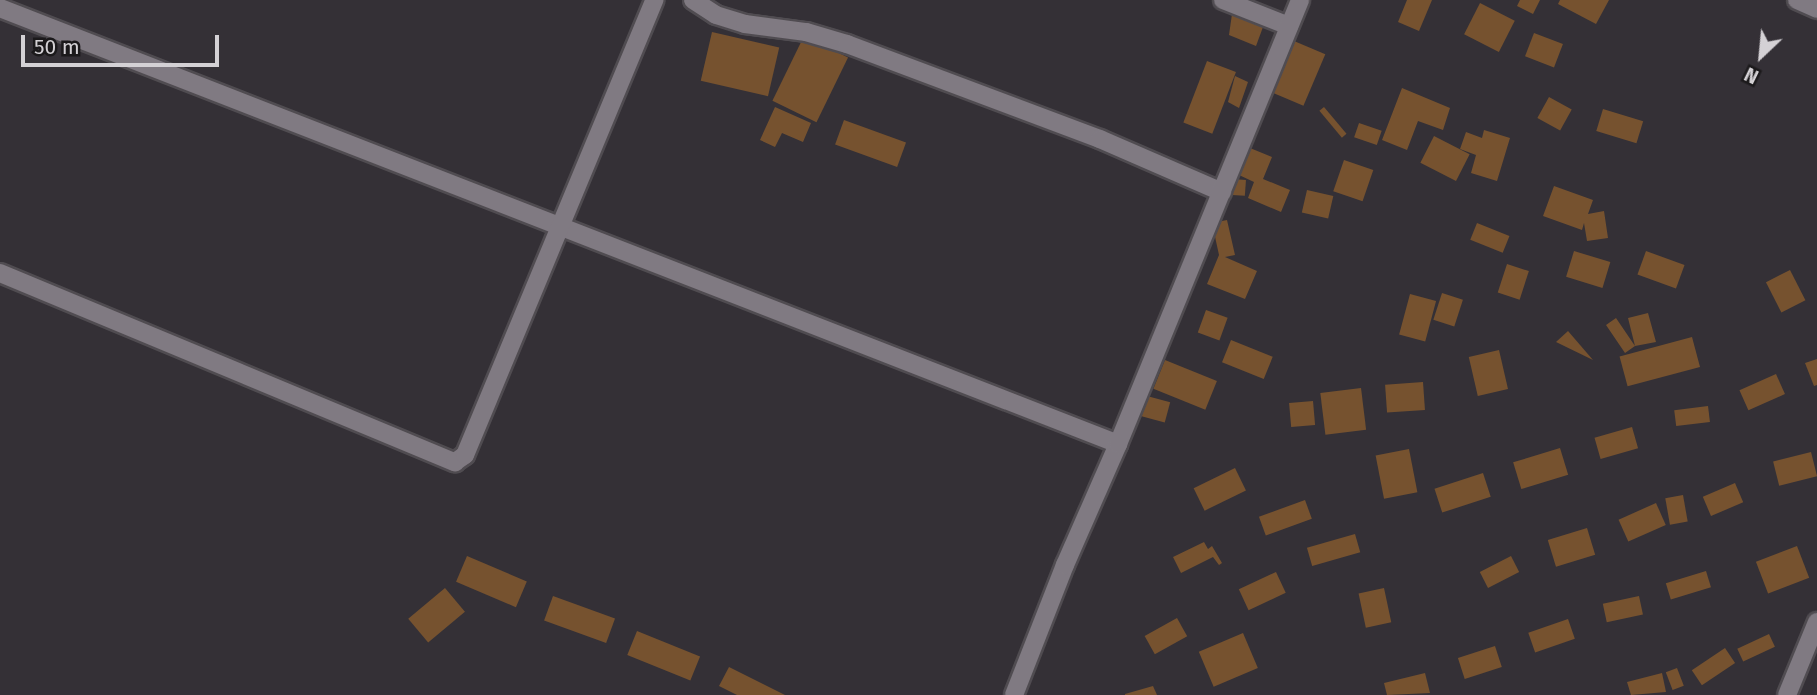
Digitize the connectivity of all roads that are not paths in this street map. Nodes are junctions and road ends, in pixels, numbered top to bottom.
1 (654, 0) edge
2 (693, 0) edge
3 (1223, 0) edge
4 (1300, 0) edge
5 (1797, 0) edge
6 (0, 8) edge
7 (1817, 9) edge
8 (1289, 26) junction
9 (1222, 192) junction
10 (562, 228) junction
11 (0, 273) edge
12 (1118, 443) junction
13 (1817, 622) edge
14 (1014, 695) edge
15 (1787, 695) edge

1 - 10 street
2 - 9 street
3 - 8 street
4 - 8 street
5 - 7 street
6 - 10 street
8 - 9 street
9 - 12 street
10 - 11 street
10 - 12 street
12 - 14 street
13 - 15 street

